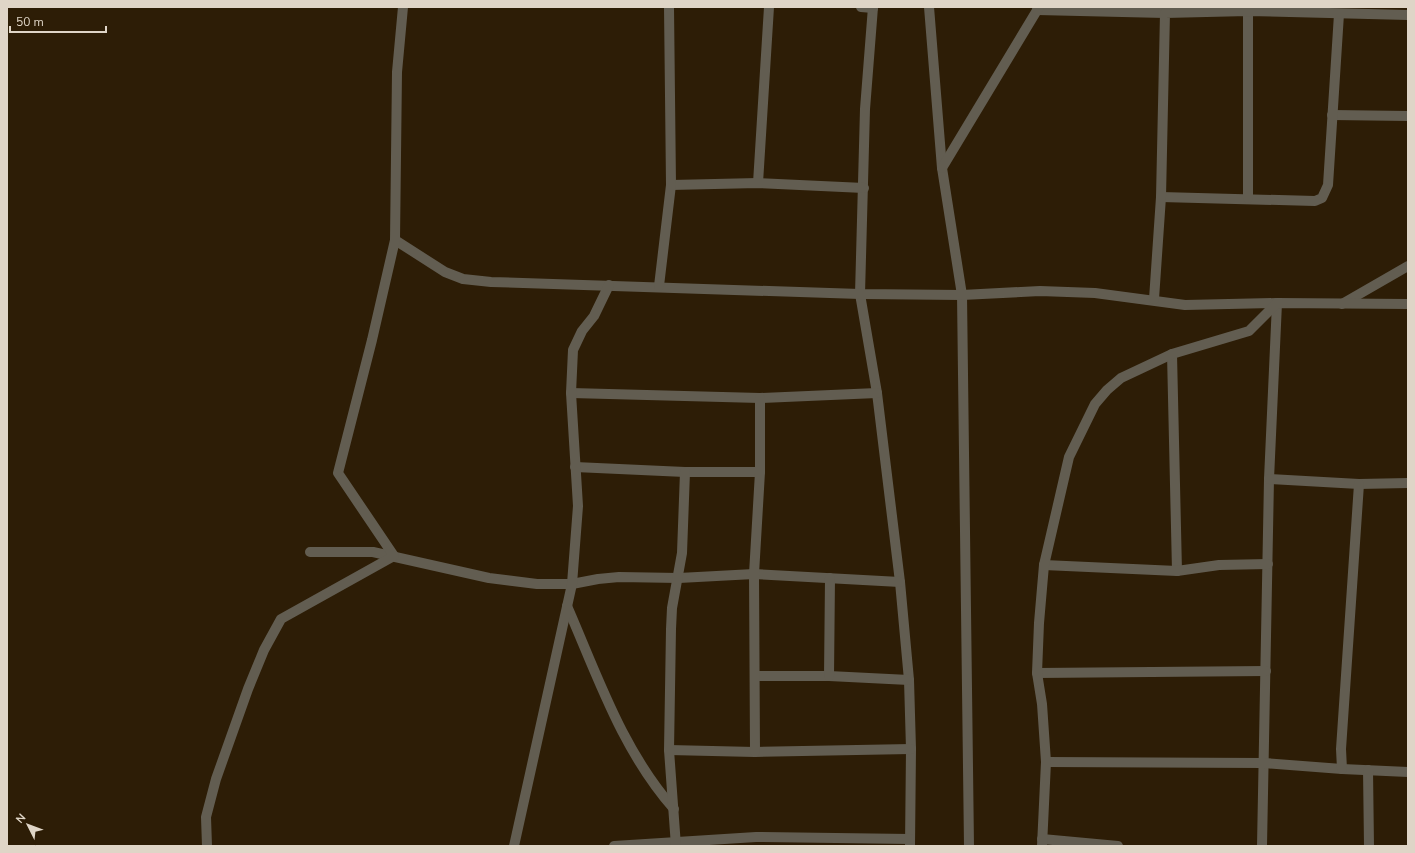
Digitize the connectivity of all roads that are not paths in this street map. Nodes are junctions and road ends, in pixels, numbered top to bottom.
1 (403, 7) edge
2 (669, 7) edge
3 (769, 7) edge
4 (861, 7) edge
5 (873, 7) edge
6 (929, 7) edge
7 (1038, 9) edge
8 (1089, 9) edge
9 (1165, 10) edge
10 (1293, 10) edge
11 (1248, 11) junction
12 (1339, 14) junction
13 (1408, 15) edge
14 (1332, 115) junction
15 (1408, 116) edge
16 (942, 168) junction
17 (758, 183) junction
18 (671, 185) junction
19 (864, 188) junction
20 (1161, 197) junction
21 (1248, 198) junction
22 (395, 240) junction
23 (1408, 266) edge
24 (609, 285) junction
25 (659, 286) junction
26 (860, 294) junction
27 (962, 295) junction
28 (1154, 299) junction
29 (1277, 303) junction
30 (1342, 304) junction
31 (1408, 304) edge
32 (1172, 354) junction
33 (571, 393) junction
34 (877, 393) junction
35 (760, 398) junction
36 (575, 467) junction
37 (685, 472) junction
38 (760, 472) junction
39 (1269, 479) junction
40 (1408, 483) edge
41 (1359, 484) junction
42 (310, 552) dead end
43 (394, 556) junction
44 (1268, 564) junction
45 (1044, 565) junction
46 (1177, 571) junction
47 (754, 574) junction
48 (679, 578) junction
49 (830, 578) junction
50 (900, 582) junction
51 (572, 584) junction
52 (567, 606) junction
53 (1266, 671) junction
54 (1037, 673) junction
55 (755, 676) junction
56 (829, 676) junction
57 (909, 680) junction
58 (911, 749) junction
59 (669, 750) junction
60 (756, 752) junction
61 (1046, 762) junction
62 (1264, 763) junction
63 (1342, 769) junction
64 (1368, 770) junction
65 (1408, 772) edge
66 (674, 809) junction
67 (756, 842) edge
68 (910, 842) edge
69 (1042, 842) edge
70 (676, 844) edge
71 (207, 846) edge
72 (514, 846) edge
73 (614, 846) edge
74 (969, 846) edge
75 (1118, 846) edge
76 (1262, 846) edge
77 (1369, 846) edge

1 - 22 street
2 - 18 street
3 - 17 street
4 - 5 street
5 - 19 street
6 - 16 street
7 - 8 street
7 - 16 street
8 - 9 street
9 - 11 street
9 - 20 street
10 - 11 street
10 - 12 street
11 - 21 street
12 - 13 street
12 - 14 street
14 - 15 street
14 - 21 street
16 - 27 street
17 - 18 street
17 - 19 street
18 - 25 street
19 - 26 street
20 - 21 street
20 - 28 street
22 - 24 street
22 - 43 street
23 - 30 street
24 - 25 street
24 - 33 street
25 - 26 street
26 - 27 street
26 - 34 street
27 - 28 street
27 - 74 street
28 - 29 street
29 - 30 street
29 - 32 street
29 - 39 street
30 - 31 street
32 - 45 street
32 - 46 street
33 - 35 street
33 - 36 street
34 - 35 street
34 - 50 street
35 - 38 street
36 - 37 street
36 - 51 street
37 - 38 street
37 - 48 street
38 - 47 street
39 - 41 street
39 - 44 street
40 - 41 street
41 - 63 street
42 - 43 street
43 - 51 street
43 - 71 street
44 - 46 street
44 - 53 street
45 - 46 street
45 - 54 street
47 - 48 street
47 - 49 street
47 - 55 street
48 - 51 street
48 - 59 street
49 - 50 street
49 - 56 street
50 - 57 street
51 - 52 street
52 - 66 street
52 - 72 street
53 - 54 street
53 - 62 street
54 - 61 street
55 - 56 street
55 - 60 street
56 - 57 street
57 - 58 street
58 - 60 street
58 - 68 street
59 - 60 street
59 - 66 street
61 - 62 street
61 - 69 street
62 - 63 street
62 - 76 street
63 - 64 street
64 - 65 street
64 - 77 street
66 - 70 street
67 - 68 street
67 - 70 street
69 - 75 street
70 - 73 street

